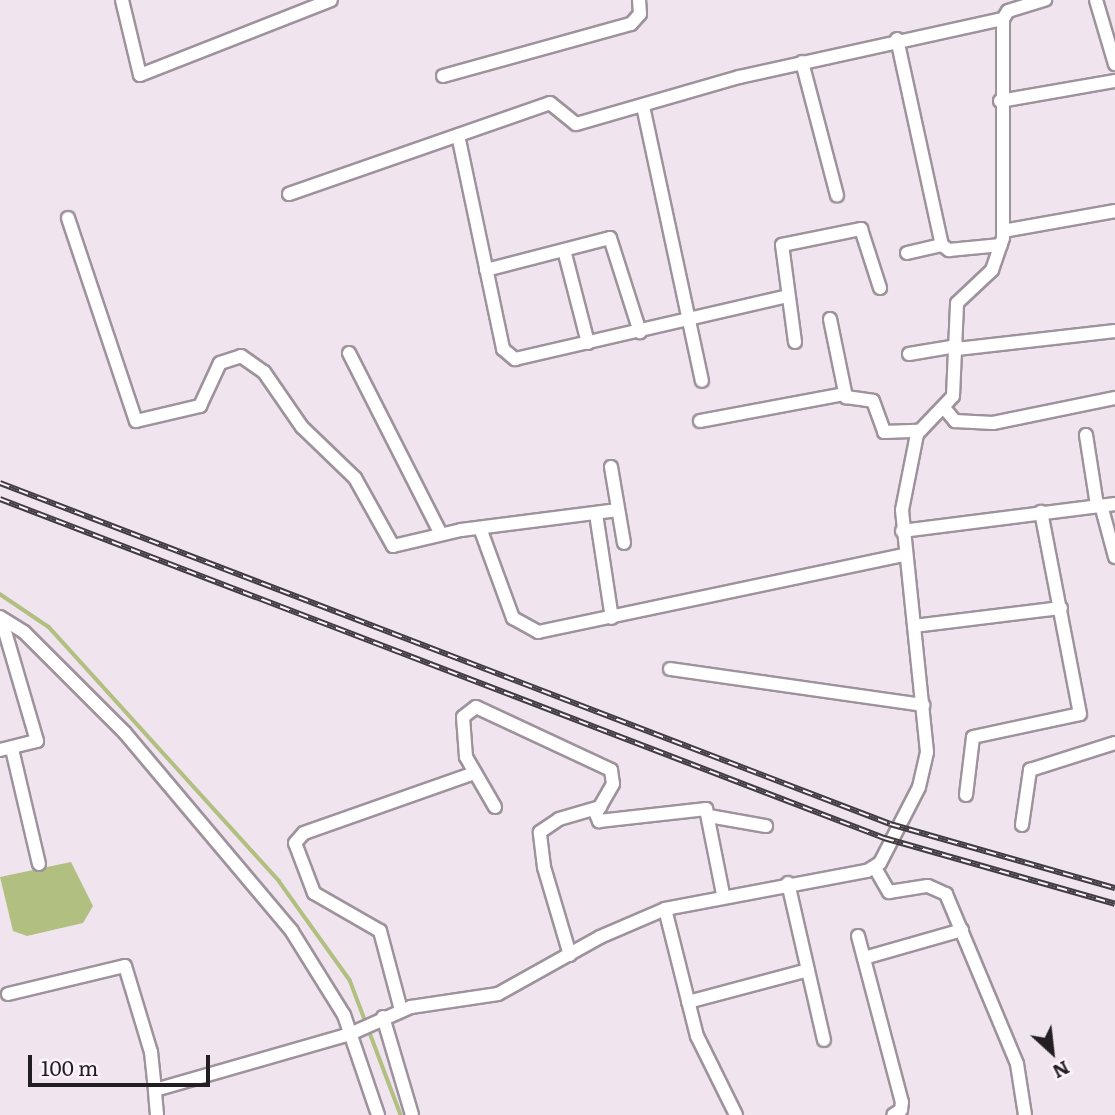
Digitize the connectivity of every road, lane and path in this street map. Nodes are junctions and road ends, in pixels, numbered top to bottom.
1 (122, 0) edge
2 (331, 0) edge
3 (639, 0) edge
4 (1045, 0) edge
5 (1096, 0) edge
6 (1003, 19) junction
7 (897, 39) junction
8 (802, 62) junction
9 (1115, 64) edge
10 (443, 76) dead end
11 (1115, 81) edge
12 (1000, 101) junction
13 (643, 106) junction
14 (458, 135) junction
15 (289, 194) dead end
16 (837, 195) dead end
17 (1115, 211) edge
18 (68, 218) dead end
19 (1003, 231) junction
20 (942, 245) junction
21 (1001, 245) junction
22 (564, 250) junction
23 (907, 253) dead end
24 (486, 270) junction
25 (880, 288) dead end
26 (788, 296) junction
27 (830, 318) dead end
28 (691, 321) junction
29 (1115, 331) edge
30 (640, 332) junction
31 (795, 342) dead end
32 (588, 343) junction
33 (957, 348) junction
34 (349, 353) dead end
35 (909, 354) dead end
36 (702, 381) dead end
37 (844, 394) junction
38 (1115, 398) edge
39 (945, 409) junction
40 (700, 421) dead end
41 (918, 431) junction
42 (1086, 435) dead end
43 (611, 467) dead end
44 (1115, 503) edge
45 (1099, 505) junction
46 (618, 510) junction
47 (1041, 512) junction
48 (596, 514) junction
49 (480, 528) junction
50 (902, 531) junction
51 (441, 534) junction
52 (624, 543) dead end
53 (904, 555) junction
54 (1115, 557) edge
55 (1060, 608) junction
56 (1, 618) edge
57 (612, 618) junction
58 (914, 626) junction
59 (670, 669) dead end
60 (922, 705) junction
61 (1115, 743) edge
62 (6, 750) edge
63 (472, 774) junction
64 (966, 795) dead end
65 (495, 807) dead end
66 (600, 807) junction
67 (709, 817) junction
68 (1022, 825) dead end
69 (766, 826) dead end
70 (39, 864) dead end
71 (875, 868) junction
72 (788, 883) junction
73 (723, 894) junction
74 (665, 909) junction
75 (962, 930) junction
76 (858, 936) dead end
77 (570, 955) junction
78 (864, 958) junction
79 (808, 970) junction
80 (8, 994) dead end
81 (688, 1002) junction
82 (401, 1010) junction
83 (382, 1017) junction
84 (355, 1031) junction
85 (824, 1040) dead end
86 (155, 1090) junction
87 (157, 1115) edge
88 (378, 1115) edge
89 (412, 1115) edge
90 (736, 1115) edge
91 (893, 1115) edge
92 (1025, 1115) edge

1 - 2 street
3 - 10 street
4 - 6 street
5 - 9 street
6 - 7 street
6 - 12 street
7 - 8 street
7 - 20 street
8 - 13 street
8 - 16 street
11 - 12 street
12 - 19 street
13 - 14 street
13 - 28 street
14 - 15 street
14 - 24 street
17 - 19 street
18 - 51 street
19 - 21 street
20 - 21 street
20 - 23 street
21 - 33 street
22 - 24 street
22 - 30 street
22 - 32 street
24 - 32 street
25 - 26 street
26 - 28 street
26 - 31 street
27 - 37 street
28 - 30 street
28 - 36 street
29 - 33 street
30 - 32 street
33 - 35 street
33 - 39 street
34 - 51 street
37 - 40 street
37 - 41 street
38 - 39 street
39 - 41 street
41 - 50 street
42 - 45 street
43 - 46 street
44 - 45 street
45 - 47 street
45 - 54 street
46 - 48 street
46 - 52 street
47 - 50 street
47 - 55 street
48 - 49 street
48 - 57 street
49 - 51 street
49 - 57 street
50 - 53 street
53 - 57 street
53 - 58 street
55 - 58 street
55 - 64 street
56 - 62 street
56 - 84 street
58 - 60 street
59 - 60 street
60 - 71 street
61 - 68 street
62 - 70 street
63 - 65 street
63 - 66 street
63 - 82 street
66 - 67 street
66 - 77 street
67 - 69 street
67 - 73 street
71 - 72 street
71 - 75 street
72 - 73 street
72 - 79 street
73 - 74 street
74 - 77 street
74 - 81 street
75 - 78 street
75 - 92 street
76 - 78 street
77 - 82 street
78 - 91 street
79 - 81 street
79 - 85 street
80 - 86 street
81 - 90 street
82 - 83 street
83 - 84 street
83 - 89 street
84 - 86 street
84 - 88 street
86 - 87 street

